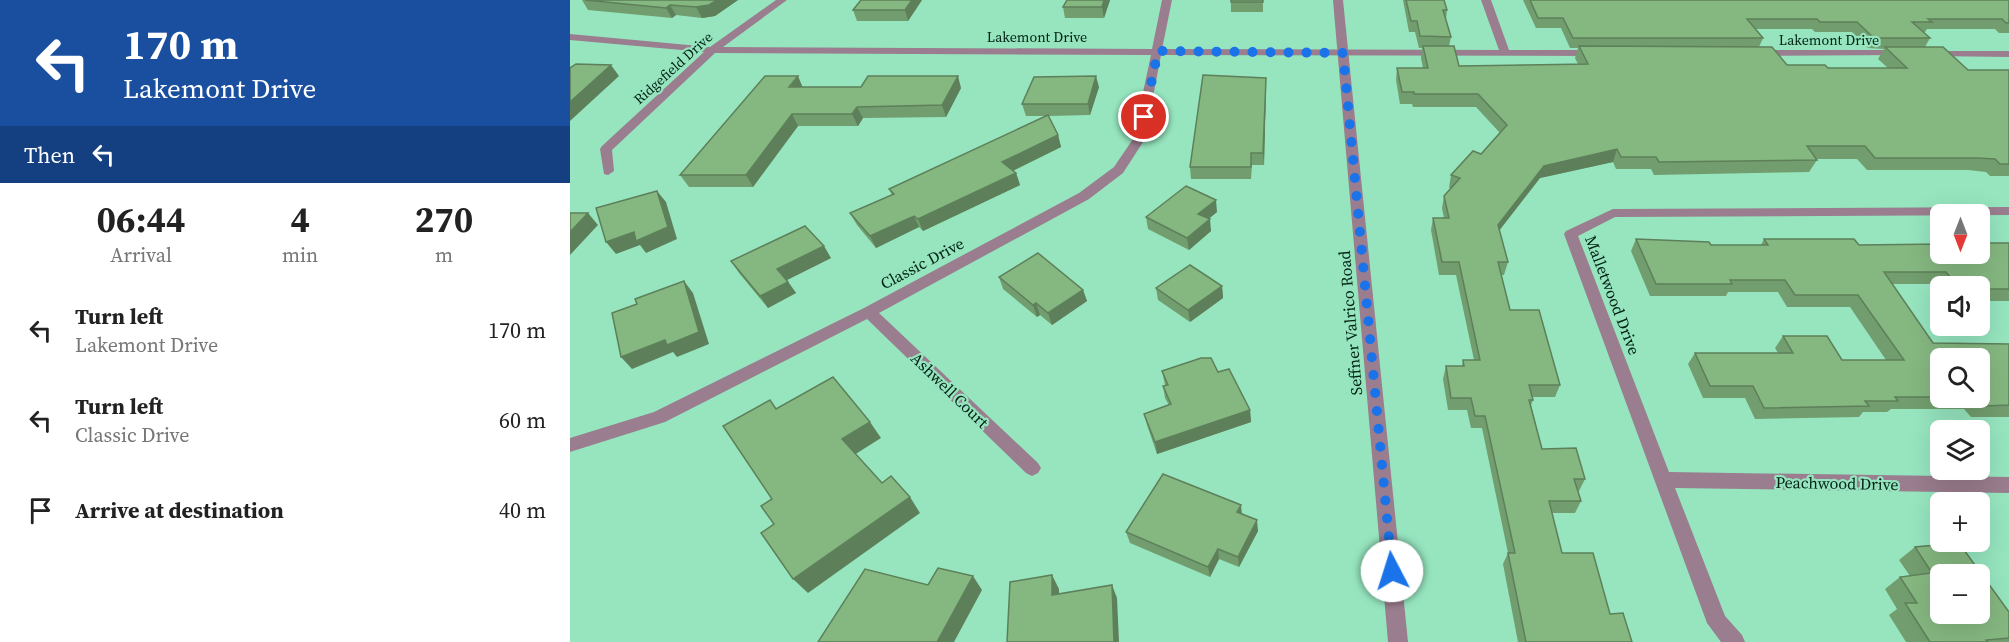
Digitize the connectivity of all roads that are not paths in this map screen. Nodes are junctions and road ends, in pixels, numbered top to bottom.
1 (782, 0) edge
2 (1167, 0) edge
3 (1338, 0) edge
4 (1486, 0) edge
5 (570, 37) edge
6 (712, 50) junction
7 (1158, 51) junction
8 (1343, 53) junction
9 (1505, 53) junction
10 (1613, 53) edge
11 (1745, 53) edge
12 (1913, 53) edge
13 (1925, 53) edge
14 (2009, 54) edge
15 (608, 171) dead end
16 (2009, 211) edge
17 (869, 312) junction
18 (570, 444) edge
19 (1032, 468) dead end
20 (1664, 480) junction
21 (2009, 485) edge
22 (1398, 642) edge
23 (1736, 642) edge

1 - 6 street, Ridgefield Drive
2 - 7 street, Classic Drive
3 - 8 street, Seffner Valrico Road
4 - 9 street
5 - 6 street, Lakemont Drive
6 - 7 street, Lakemont Drive
6 - 15 street, Ridgefield Drive
7 - 8 street, Lakemont Drive
7 - 17 street, Classic Drive
8 - 9 street, Lakemont Drive
8 - 22 street, Seffner Valrico Road
9 - 10 street, Lakemont Drive
11 - 12 street, Lakemont Drive
13 - 14 street
16 - 20 street, Malletwood Drive
17 - 18 street, Classic Drive
17 - 19 street, Ashwell Court
20 - 21 street, Peachwood Drive
20 - 23 street, Malletwood Drive

